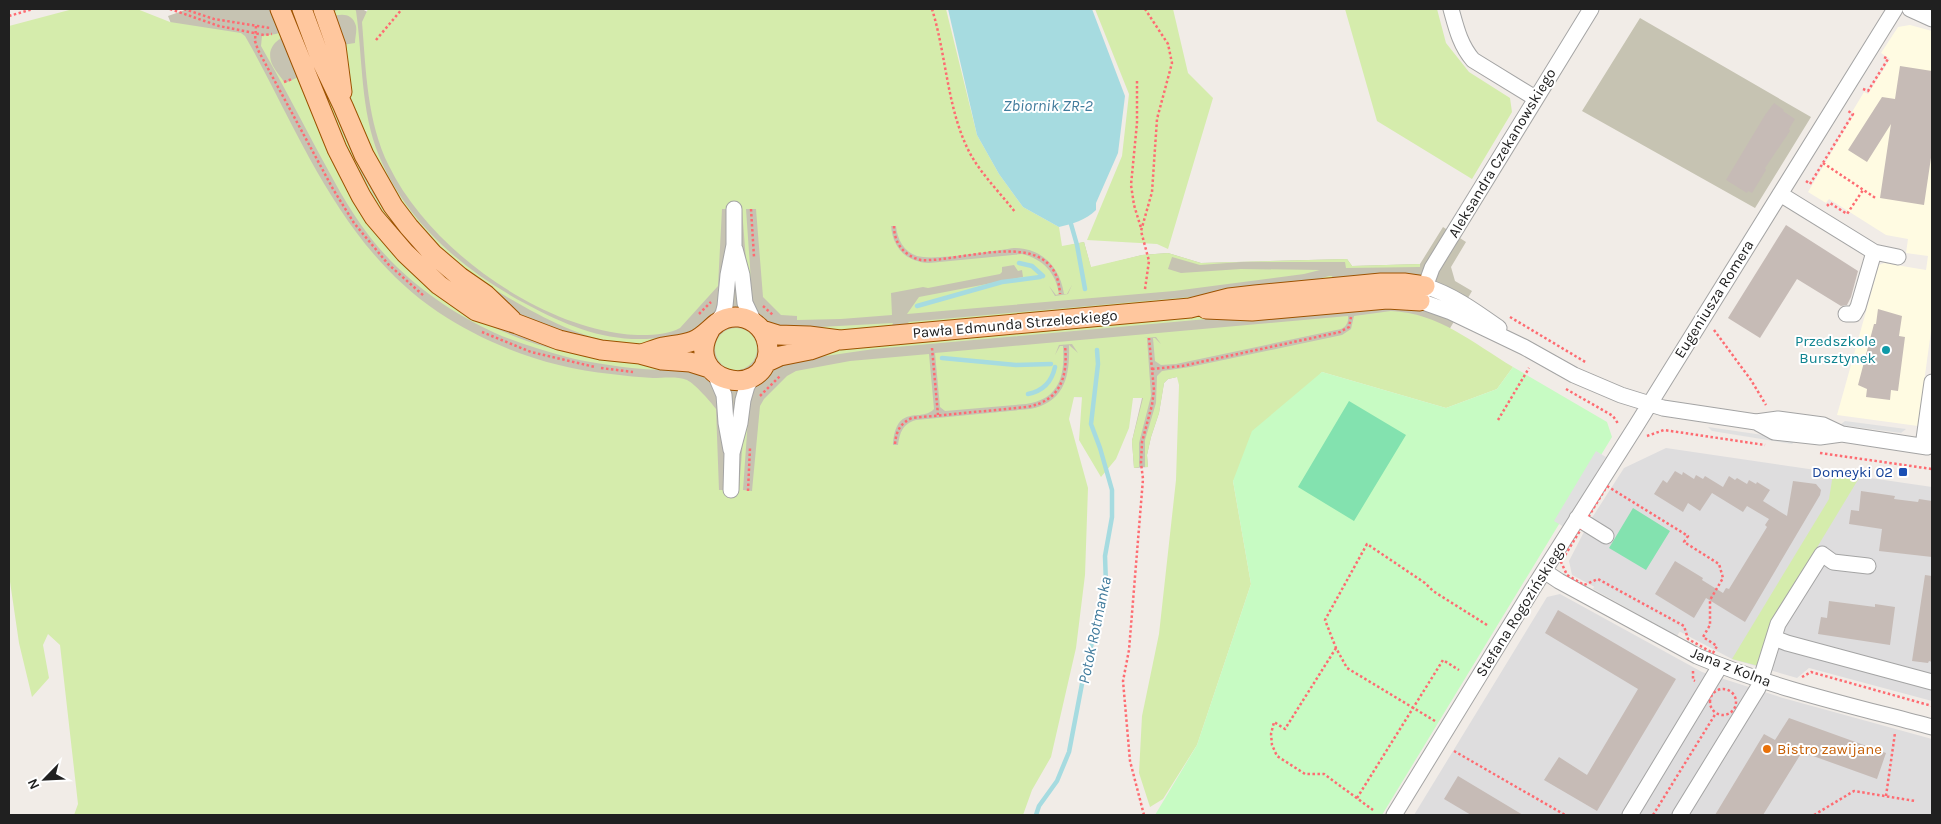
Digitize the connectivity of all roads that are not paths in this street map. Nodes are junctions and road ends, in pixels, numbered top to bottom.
1 (302, 9) edge
2 (323, 9) edge
3 (1450, 9) edge
4 (1591, 9) edge
5 (1895, 9) edge
6 (1910, 9) edge
7 (280, 16) edge
8 (1932, 19) edge
9 (1536, 98) junction
10 (343, 106) junction
11 (1780, 194) junction
12 (734, 209) dead end
13 (734, 245) junction
14 (1874, 252) junction
15 (1898, 257) dead end
16 (1422, 294) junction
17 (1846, 314) dead end
18 (517, 324) junction
19 (713, 326) junction
20 (758, 326) junction
21 (840, 340) junction
22 (640, 354) junction
23 (760, 369) junction
24 (712, 371) junction
25 (1932, 382) edge
26 (1649, 404) junction
27 (1929, 447) edge
28 (732, 453) junction
29 (731, 490) dead end
30 (1581, 520) junction
31 (1606, 536) dead end
32 (1868, 566) dead end
33 (1544, 571) junction
34 (1774, 638) junction
35 (1718, 658) junction
36 (1761, 680) junction
37 (1932, 682) edge
38 (1932, 727) edge
39 (1394, 815) edge
40 (1630, 815) edge
41 (1680, 815) edge

1 - 10 main road
2 - 10 main road
3 - 9 street
4 - 9 street, Aleksandra Czekanowskiego
5 - 11 street, Eugeniusza Romera
6 - 8 street
7 - 18 main road
9 - 16 street, Aleksandra Czekanowskiego
10 - 18 main road
11 - 14 street
11 - 26 street, Eugeniusza Romera
12 - 13 street
13 - 19 street
13 - 20 street
14 - 15 street
14 - 17 street
16 - 21 main road, Pawła Edmunda Strzeleckiego
16 - 26 street, Pawła Edmunda Strzeleckiego
18 - 22 main road
19 - 20 main road
19 - 22 main road
19 - 24 main road
20 - 21 main road, Pawła Edmunda Strzeleckiego
20 - 23 main road
21 - 23 main road, Pawła Edmunda Strzeleckiego
22 - 24 main road
23 - 24 main road
23 - 28 street
24 - 28 street
25 - 27 street
26 - 27 street, Pawła Edmunda Strzeleckiego
26 - 30 street, Stefana Rogozińskiego
28 - 29 street
30 - 31 street
30 - 33 street, Stefana Rogozińskiego
32 - 34 street
33 - 35 street, Jana z Kolna
33 - 39 street, Stefana Rogozińskiego
34 - 36 street
34 - 37 street
35 - 36 street, Jana z Kolna
35 - 40 street
36 - 38 street, Jana z Kolna
36 - 41 street

